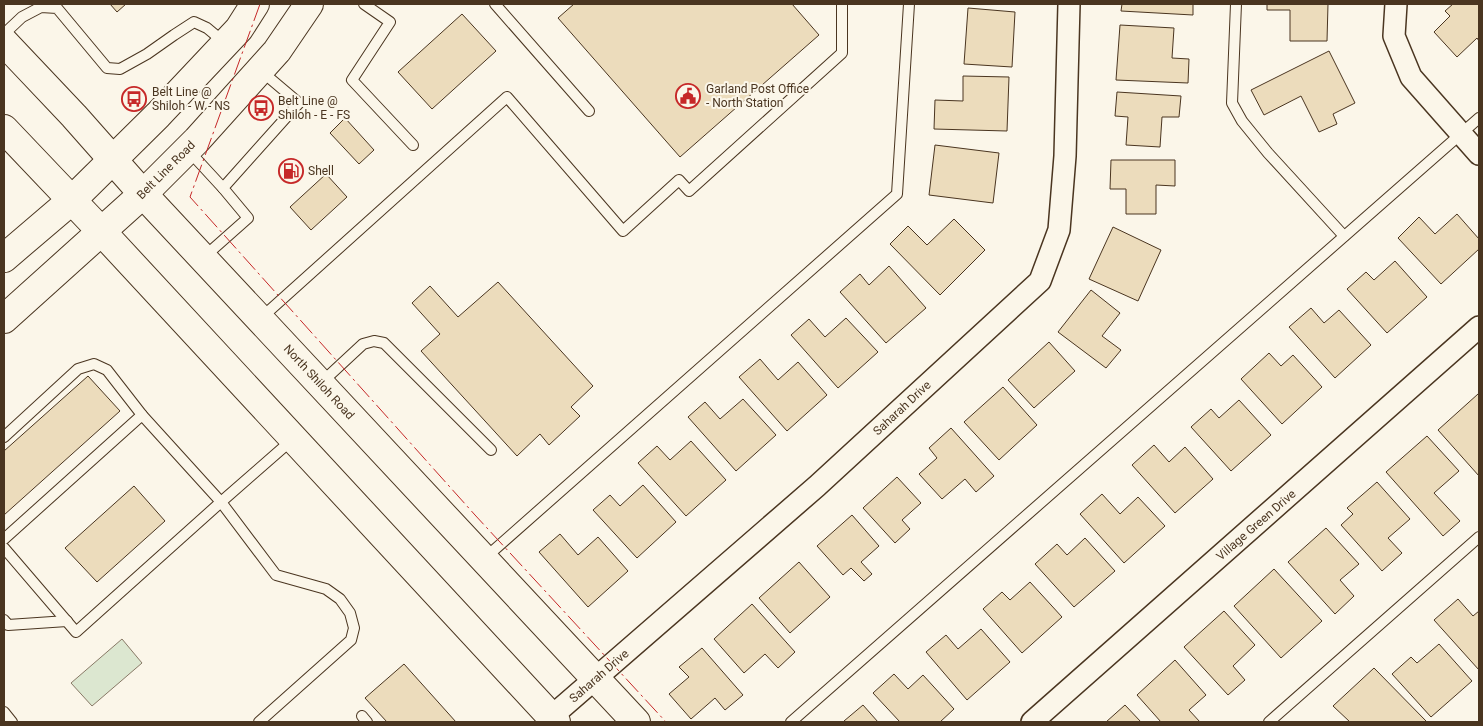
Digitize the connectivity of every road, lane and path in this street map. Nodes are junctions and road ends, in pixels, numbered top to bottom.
1 (255, 4) edge
2 (309, 4) edge
3 (364, 4) edge
4 (495, 4) edge
5 (842, 4) edge
6 (909, 4) edge
7 (1069, 4) edge
8 (1236, 4) edge
9 (1396, 4) edge
10 (4, 34) edge
11 (4, 42) edge
12 (226, 43) junction
13 (260, 70) junction
14 (589, 111) dead end
15 (1479, 118) edge
16 (4, 129) edge
17 (1461, 134) junction
18 (413, 144) dead end
19 (187, 150) junction
20 (1479, 154) edge
21 (114, 160) junction
22 (223, 188) junction
23 (143, 194) junction
24 (72, 200) junction
25 (102, 232) junction
26 (1344, 236) junction
27 (4, 258) edge
28 (203, 258) junction
29 (4, 319) edge
30 (260, 319) junction
31 (1479, 327) edge
32 (321, 384) junction
33 (142, 416) junction
34 (4, 437) edge
35 (294, 439) junction
36 (491, 450) dead end
37 (221, 502) junction
38 (1479, 537) edge
39 (4, 539) edge
40 (4, 548) edge
41 (484, 559) junction
42 (4, 620) edge
43 (67, 621) junction
44 (594, 679) junction
45 (4, 712) edge
46 (551, 720) edge
47 (12, 722) edge
48 (259, 722) edge
49 (636, 722) edge
50 (791, 722) edge
51 (1032, 722) edge
52 (1270, 722) edge

1 - 12 main road
2 - 13 main road, Belt Line Road
3 - 18 lane
4 - 14 lane
5 - 30 lane
6 - 41 lane
7 - 44 street, Saharah Drive
8 - 26 lane
9 - 17 street
10 - 12 lane
11 - 21 main road, North Shiloh Road
12 - 21 main road
13 - 19 main road, Belt Line Road
13 - 22 lane
15 - 17 lane
16 - 24 main road
17 - 20 street
17 - 26 lane
19 - 22 lane
19 - 23 main road, Belt Line Road
21 - 23 main road, North Shiloh Road
21 - 24 main road
22 - 28 lane
23 - 25 main road, Belt Line Road
23 - 28 main road, North Shiloh Road
24 - 25 main road
24 - 27 main road
25 - 29 main road, Belt Line Road
25 - 35 main road
26 - 50 lane
28 - 30 main road, North Shiloh Road
30 - 32 main road, North Shiloh Road
31 - 51 street, Village Green Drive
32 - 36 lane
32 - 41 main road, North Shiloh Road
33 - 34 lane
33 - 37 lane
33 - 39 lane
35 - 37 lane
35 - 46 main road
37 - 43 lane
37 - 48 lane
38 - 52 lane
40 - 43 lane
41 - 44 main road, North Shiloh Road
42 - 43 lane
44 - 46 street, Saharah Drive
44 - 49 main road, North Shiloh Road
45 - 47 lane

